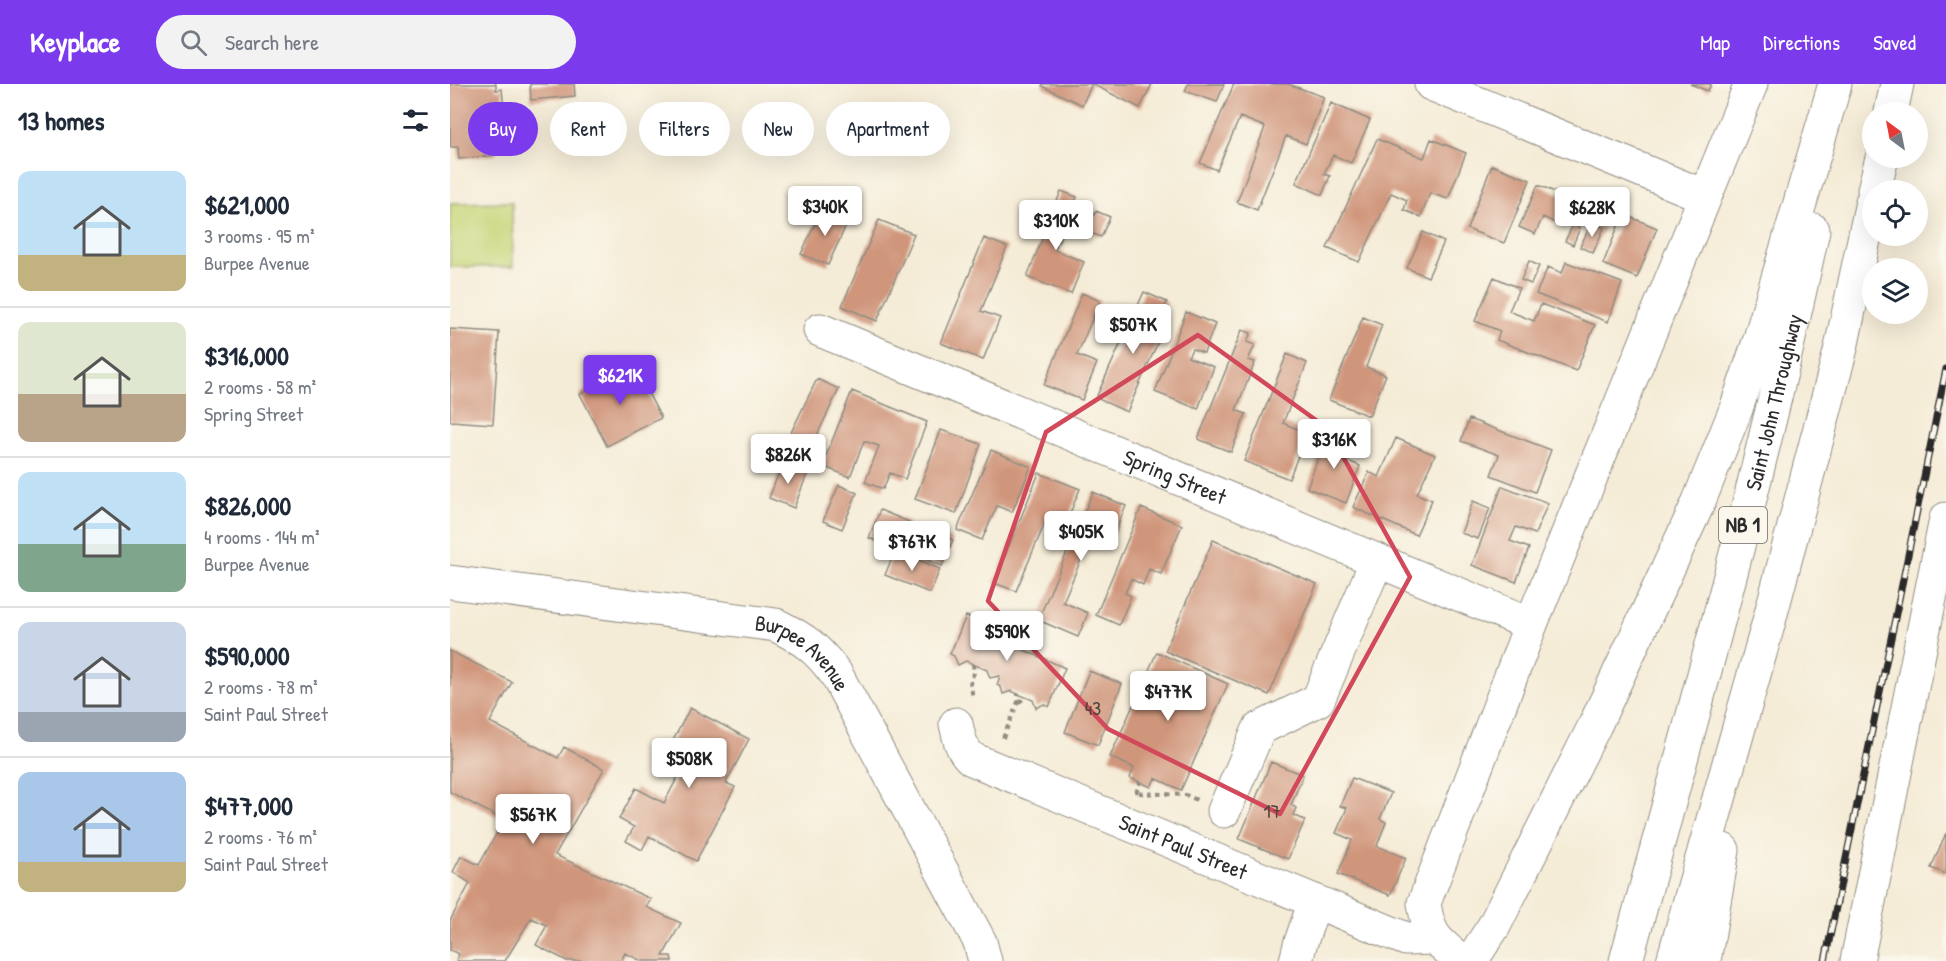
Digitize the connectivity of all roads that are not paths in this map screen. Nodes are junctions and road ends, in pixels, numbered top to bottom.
1 (1431, 84) edge
2 (1751, 84) edge
3 (1835, 84) edge
4 (1843, 84) edge
5 (1898, 84) edge
6 (1894, 102) edge
7 (1704, 196) junction
8 (1862, 246) edge
9 (820, 330) dead end
10 (1946, 519) edge
11 (1377, 561) junction
12 (450, 582) edge
13 (1531, 624) junction
14 (1768, 625) junction
15 (956, 724) dead end
16 (1224, 811) road end
17 (1315, 901) junction
18 (1434, 938) junction
19 (985, 961) edge
20 (1296, 961) edge
21 (1461, 961) edge
22 (1472, 961) edge
23 (1626, 961) edge
24 (1673, 961) edge
25 (1704, 961) edge
26 (1857, 961) edge

1 - 7 main road
2 - 7 main road
3 - 22 main road
4 - 23 main road, Saint John Throughway / NB 1
5 - 6 main road
7 - 13 main road
8 - 14 main road, NB 1
9 - 11 main road, Spring Street
10 - 26 main road
11 - 13 main road, Spring Street
11 - 16 main road
12 - 19 main road, Burpee Avenue
13 - 18 main road
14 - 24 main road, NB 1
14 - 25 main road
15 - 17 main road, Saint Paul Street
17 - 18 main road, Saint Paul Street
17 - 20 main road
18 - 21 main road

